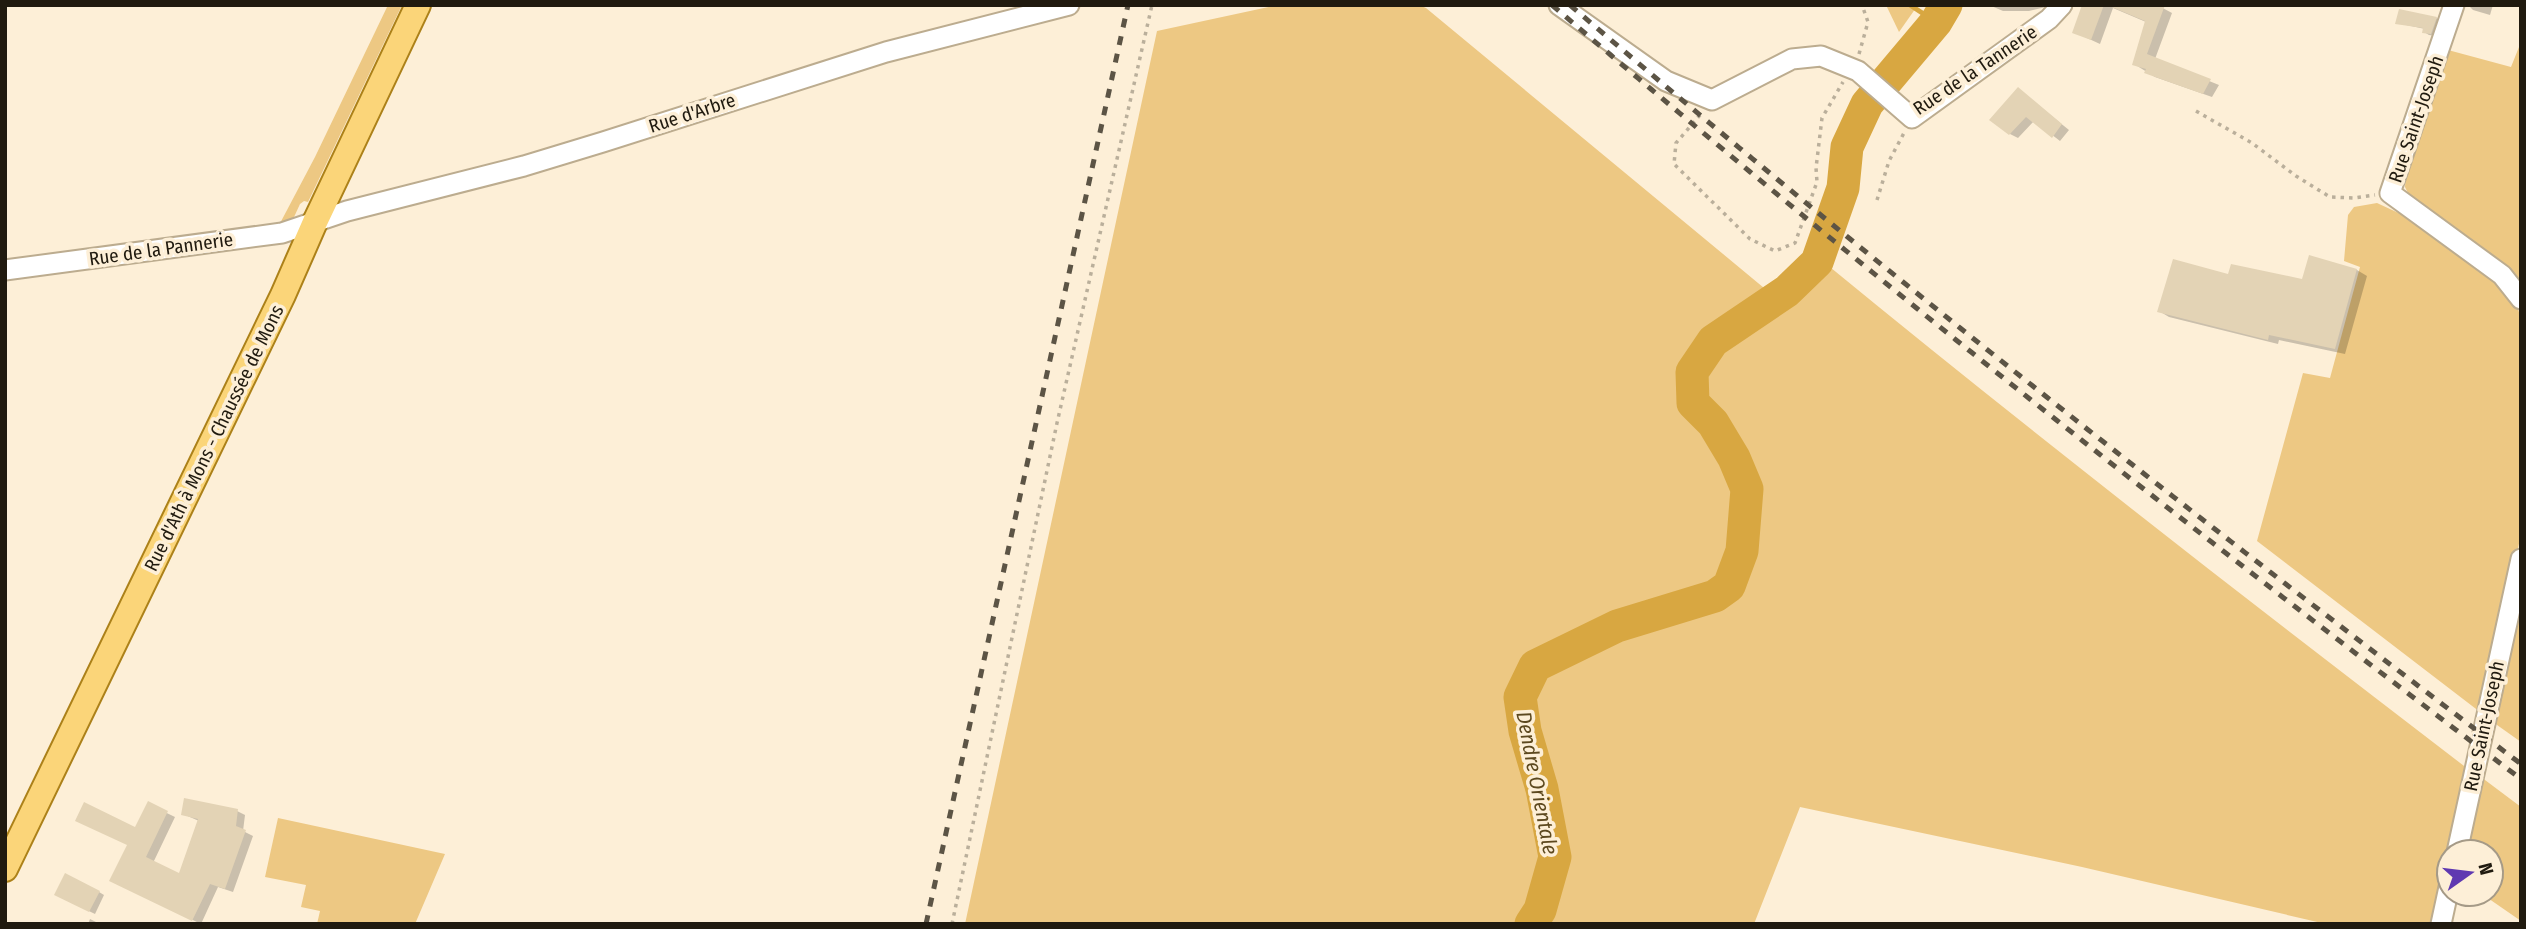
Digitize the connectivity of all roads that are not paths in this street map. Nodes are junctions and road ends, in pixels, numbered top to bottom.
1 (418, 5) edge
2 (1069, 5) edge
3 (1559, 5) edge
4 (2062, 5) edge
5 (2454, 5) edge
6 (315, 222) junction
7 (5, 270) edge
8 (2521, 299) edge
9 (2521, 559) edge
10 (2460, 838) edge
11 (5, 870) edge

1 - 6 main road, Rue d'Ath à Mons - Chaussée de Mons
2 - 6 street, Rue d'Arbre
3 - 4 street, Rue de la Tannerie
5 - 8 street, Rue Saint-Joseph
6 - 7 street, Rue de la Pannerie
6 - 11 main road, Rue d'Ath à Mons - Chaussée de Mons
9 - 10 street, Rue Saint-Joseph

